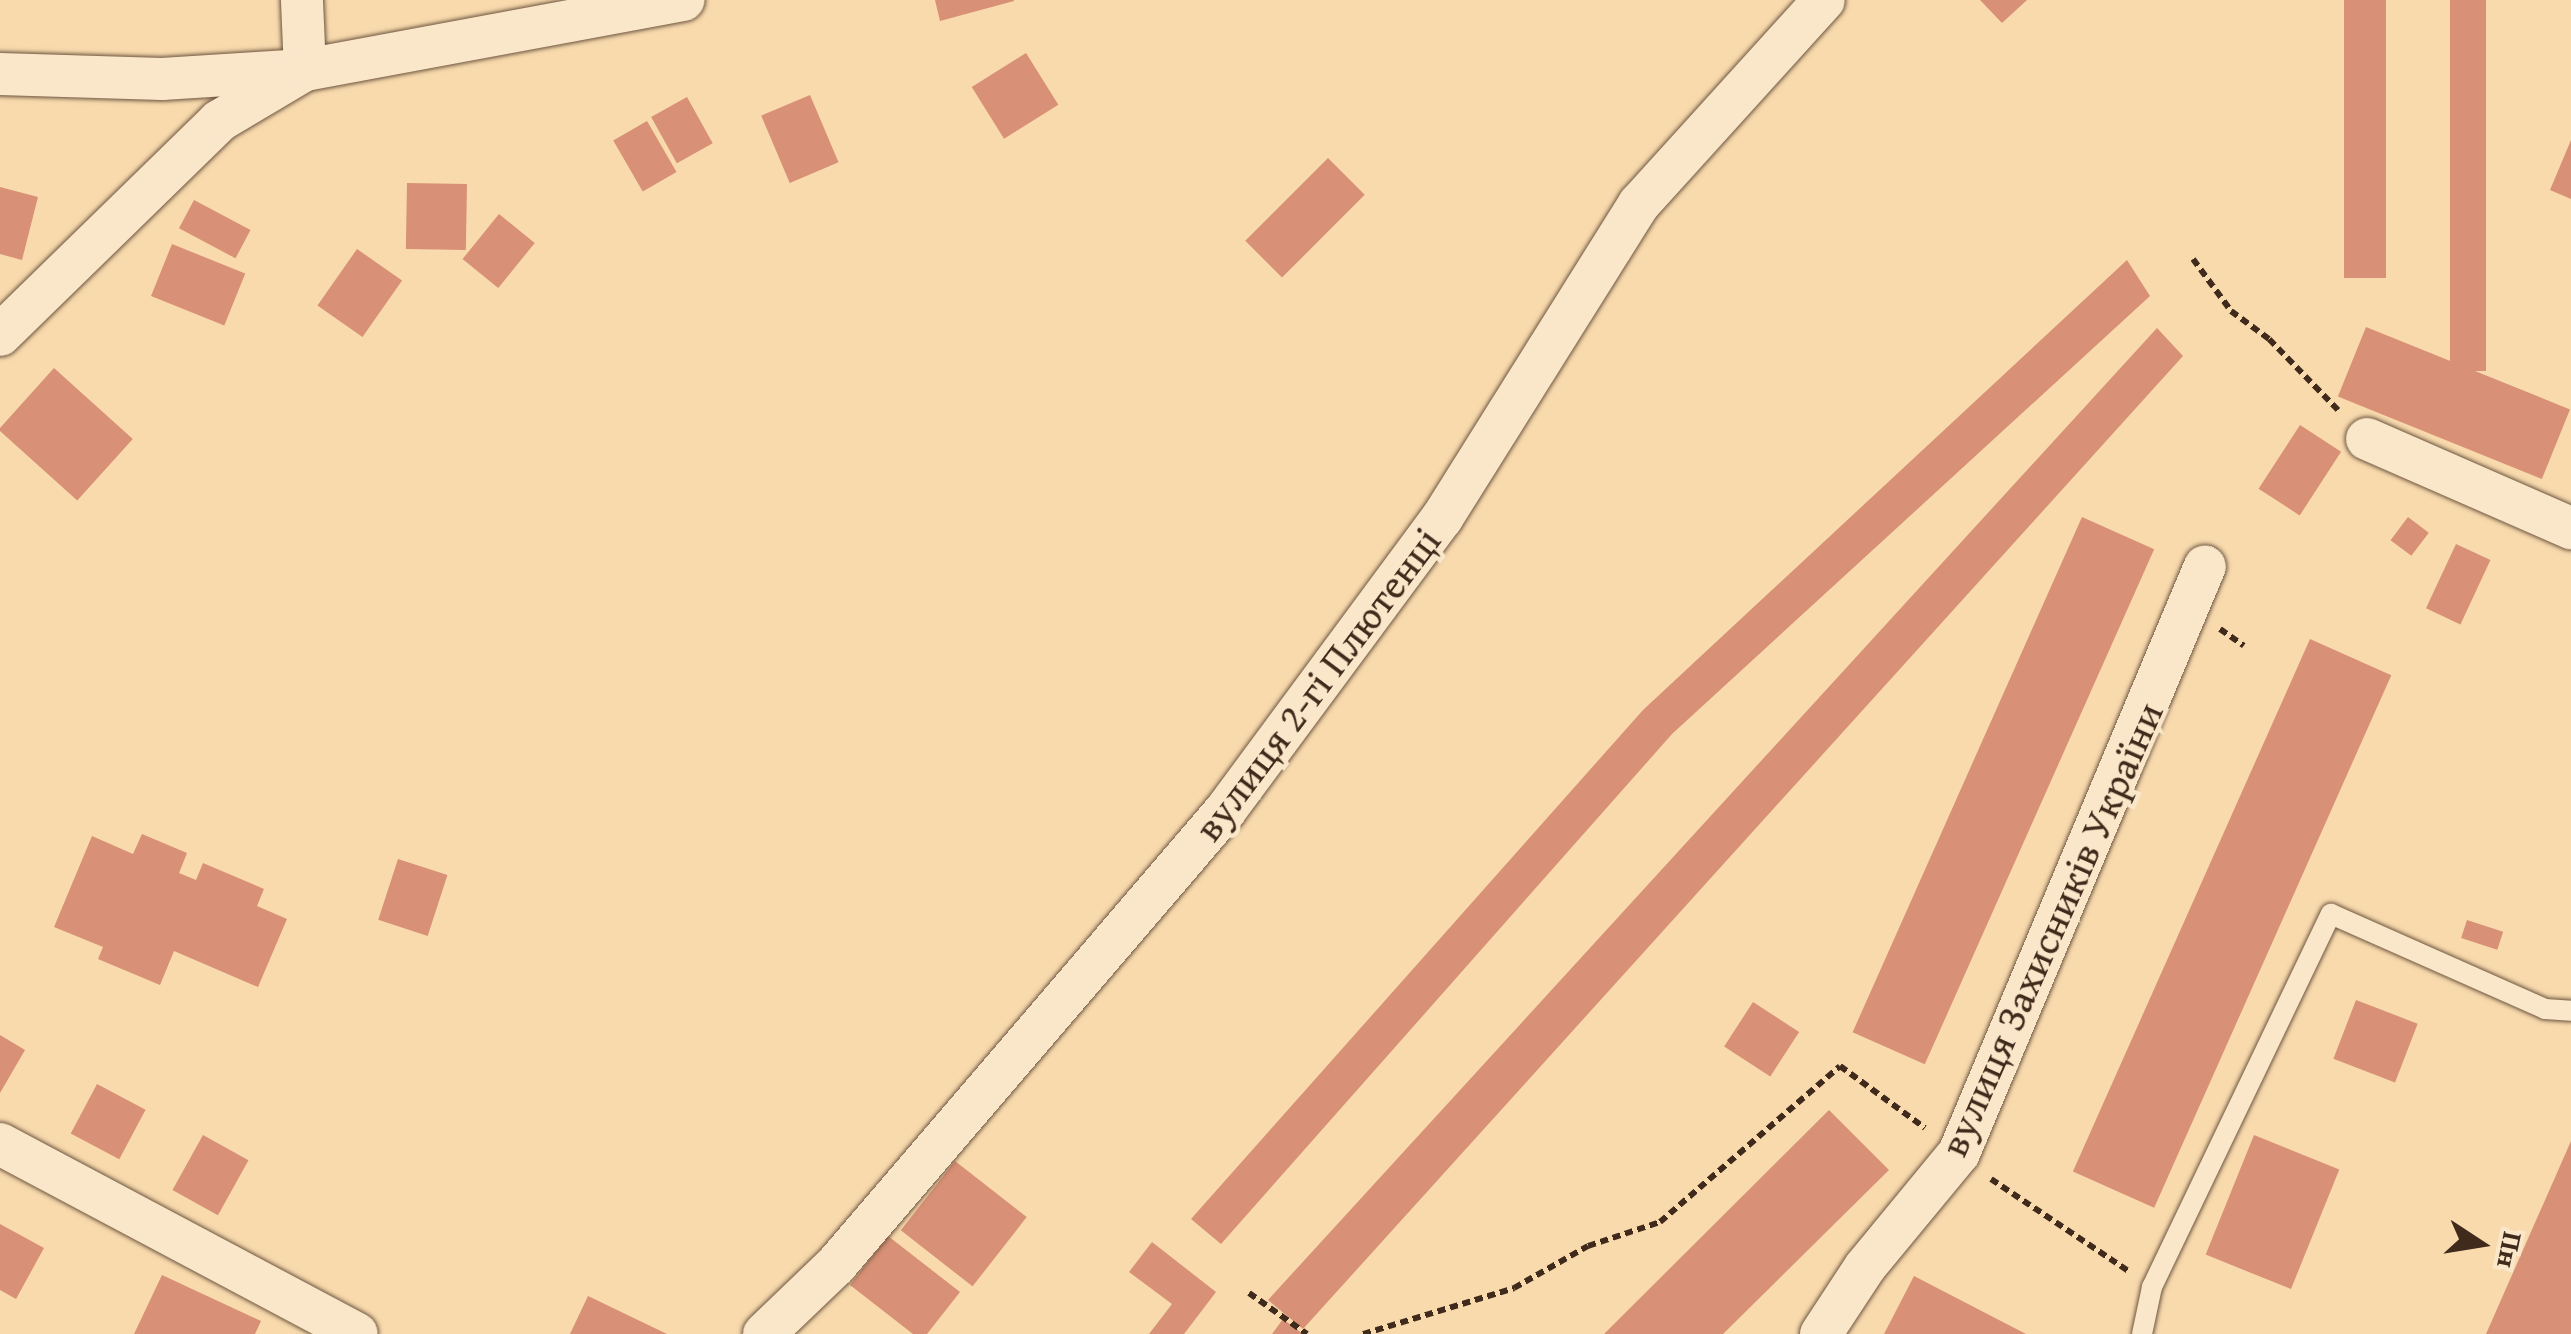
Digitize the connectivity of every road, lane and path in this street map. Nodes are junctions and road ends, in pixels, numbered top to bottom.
1 (302, 0) edge
2 (684, 0) edge
3 (1824, 0) edge
4 (305, 70) junction
5 (0, 74) edge
6 (2193, 259) dead end
7 (0, 335) edge
8 (2367, 439) joint
9 (2571, 528) edge
10 (2206, 566) dead end
11 (2571, 1010) edge
12 (0, 1144) edge
13 (1959, 1153) junction
14 (2152, 1287) junction
15 (1249, 1292) dead end
16 (358, 1334) edge
17 (764, 1334) edge
18 (1308, 1334) edge
19 (1363, 1334) edge
20 (1821, 1334) edge
21 (2142, 1334) edge

1 - 4 street
2 - 4 street
3 - 17 street, вулиця 2-гі Плютенці
4 - 5 street
4 - 7 street
6 - 8 path
8 - 9 street
10 - 13 street, вулиця Захисників України
11 - 14 lane
12 - 16 street
13 - 14 path
13 - 19 path
13 - 20 street, вулиця Захисників України
14 - 21 lane
15 - 18 path

